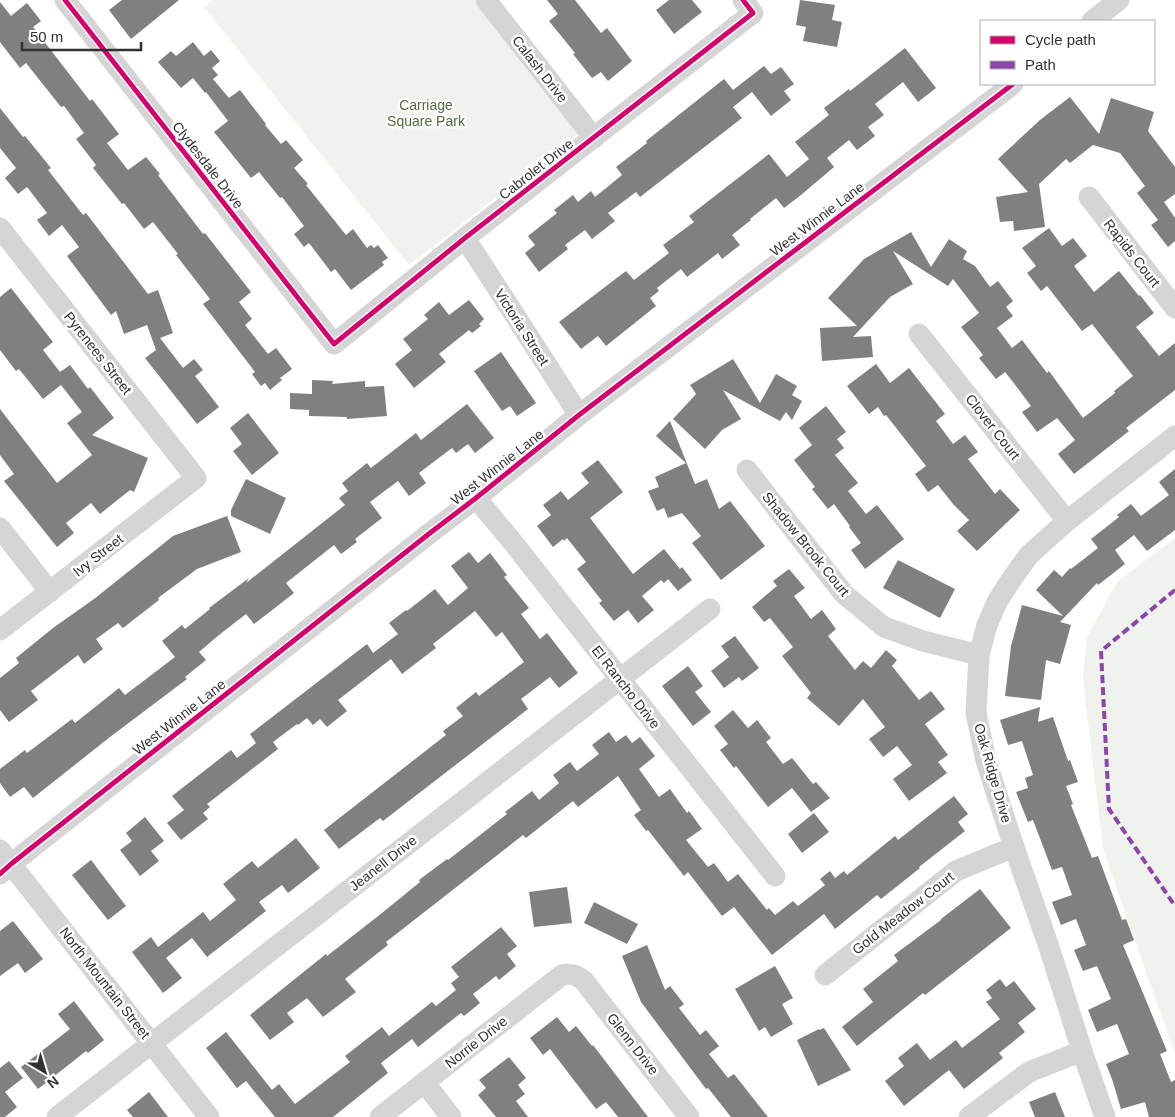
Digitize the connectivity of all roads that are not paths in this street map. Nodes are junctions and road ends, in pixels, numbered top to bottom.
1 (65, 0) edge
2 (486, 0) edge
3 (1119, 0) edge
4 (748, 7) edge
5 (1093, 20) edge
6 (1012, 85) edge
7 (594, 138) junction
8 (1090, 197) dead end
9 (0, 228) edge
10 (465, 238) junction
11 (1175, 308) edge
12 (918, 334) dead end
13 (334, 344) joint
14 (579, 415) junction
15 (1175, 436) edge
16 (747, 470) dead end
17 (196, 478) joint
18 (476, 498) junction
19 (1066, 521) junction
20 (0, 528) edge
21 (50, 592) junction
22 (710, 610) dead end
23 (0, 630) edge
24 (979, 655) junction
25 (619, 679) junction
26 (1014, 847) junction
27 (4, 863) edge
28 (776, 876) dead end
29 (574, 974) joint
30 (825, 975) dead end
31 (151, 1043) junction
32 (1082, 1051) junction
33 (424, 1082) junction
34 (57, 1117) edge
35 (209, 1117) edge
36 (380, 1117) edge
37 (451, 1117) edge
38 (689, 1117) edge
39 (969, 1117) edge
40 (1106, 1117) edge

1 - 13 street, Clydesdale Drive
2 - 7 street, Calash Drive
3 - 5 street
4 - 7 street, Cabrolet Drive
6 - 14 street, West Winnie Lane
7 - 10 street, Cabrolet Drive
8 - 11 street, Rapids Court
9 - 17 street, Pyrenees Street
10 - 13 street, Cabrolet Drive
10 - 14 street, Victoria Street
12 - 19 street, Clover Court
14 - 18 street, West Winnie Lane
15 - 19 street, Oak Ridge Drive
16 - 24 street, Shadow Brook Court
17 - 21 street, Ivy Street
18 - 25 street, El Rancho Drive
18 - 27 street, West Winnie Lane
19 - 24 street, Oak Ridge Drive
20 - 21 street
21 - 23 street, Ivy Street
22 - 25 street, Jeanell Drive
24 - 26 street, Oak Ridge Drive
25 - 28 street, El Rancho Drive
25 - 31 street, Jeanell Drive
26 - 30 street, Gold Meadow Court
26 - 32 street, Oak Ridge Drive
27 - 31 street, North Mountain Street
29 - 33 street, Norrie Drive
29 - 38 street, Glenn Drive
31 - 34 street, Jeanell Drive
31 - 35 street, North Mountain Street
32 - 39 street
32 - 40 street, Oak Ridge Drive
33 - 36 street, Norrie Drive
33 - 37 street

